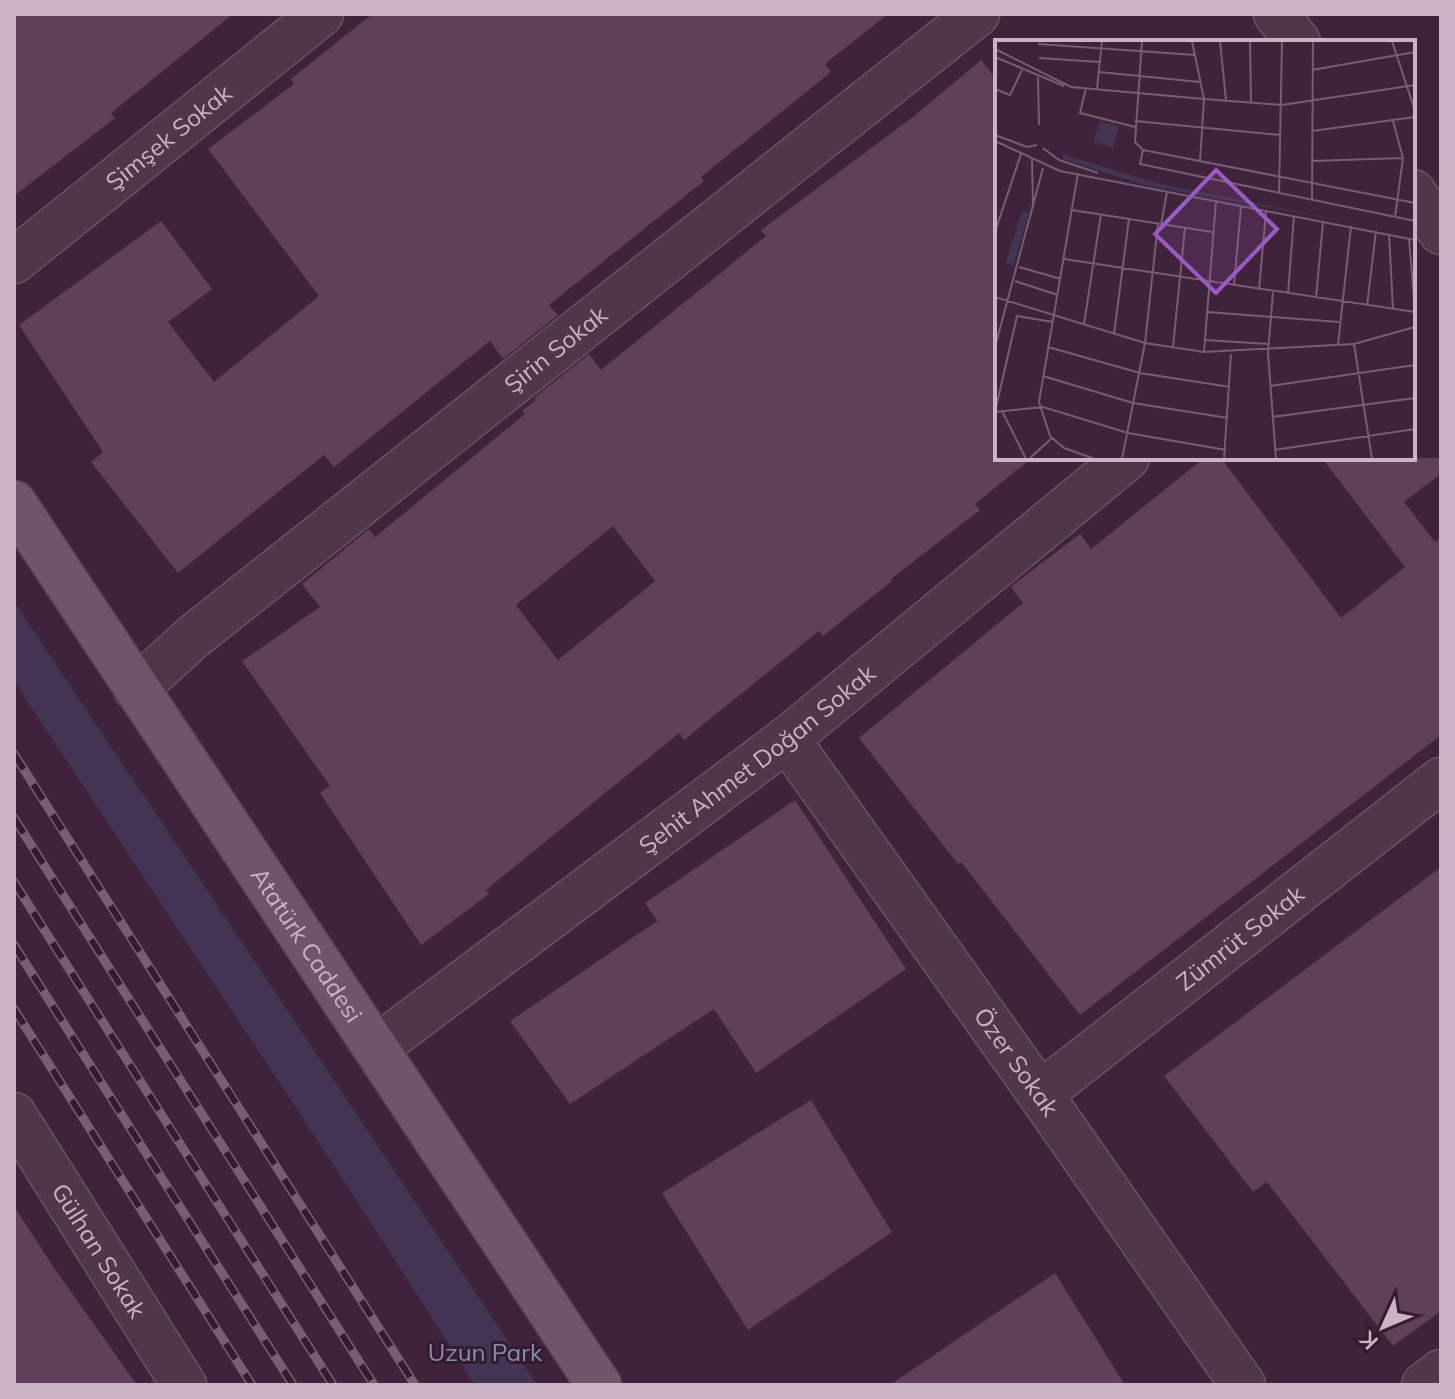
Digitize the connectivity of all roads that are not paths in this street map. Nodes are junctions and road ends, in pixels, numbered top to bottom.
1 (321, 14) edge
2 (977, 14) edge
3 (1276, 14) edge
4 (1296, 40) edge
5 (14, 261) edge
6 (1125, 460) edge
7 (14, 503) edge
8 (136, 689) junction
9 (787, 739) junction
10 (1441, 780) edge
11 (376, 1048) junction
12 (1040, 1094) junction
13 (14, 1115) edge
14 (1441, 1372) edge
15 (184, 1385) edge
16 (599, 1385) edge
17 (1243, 1385) edge
18 (1424, 1385) edge

1 - 5 street, Şimşek Sokak
2 - 8 street, Şirin Sokak
3 - 4 street
6 - 9 street, Şehit Ahmet Doğan Sokak
7 - 8 main road, Atatürk Caddesi
8 - 11 main road, Atatürk Caddesi
9 - 11 street, Şehit Ahmet Doğan Sokak
9 - 12 street, Özer Sokak
10 - 12 street, Zümrüt Sokak
11 - 16 main road, Atatürk Caddesi
12 - 17 street, Özer Sokak
13 - 15 street, Gülhan Sokak
14 - 18 street

